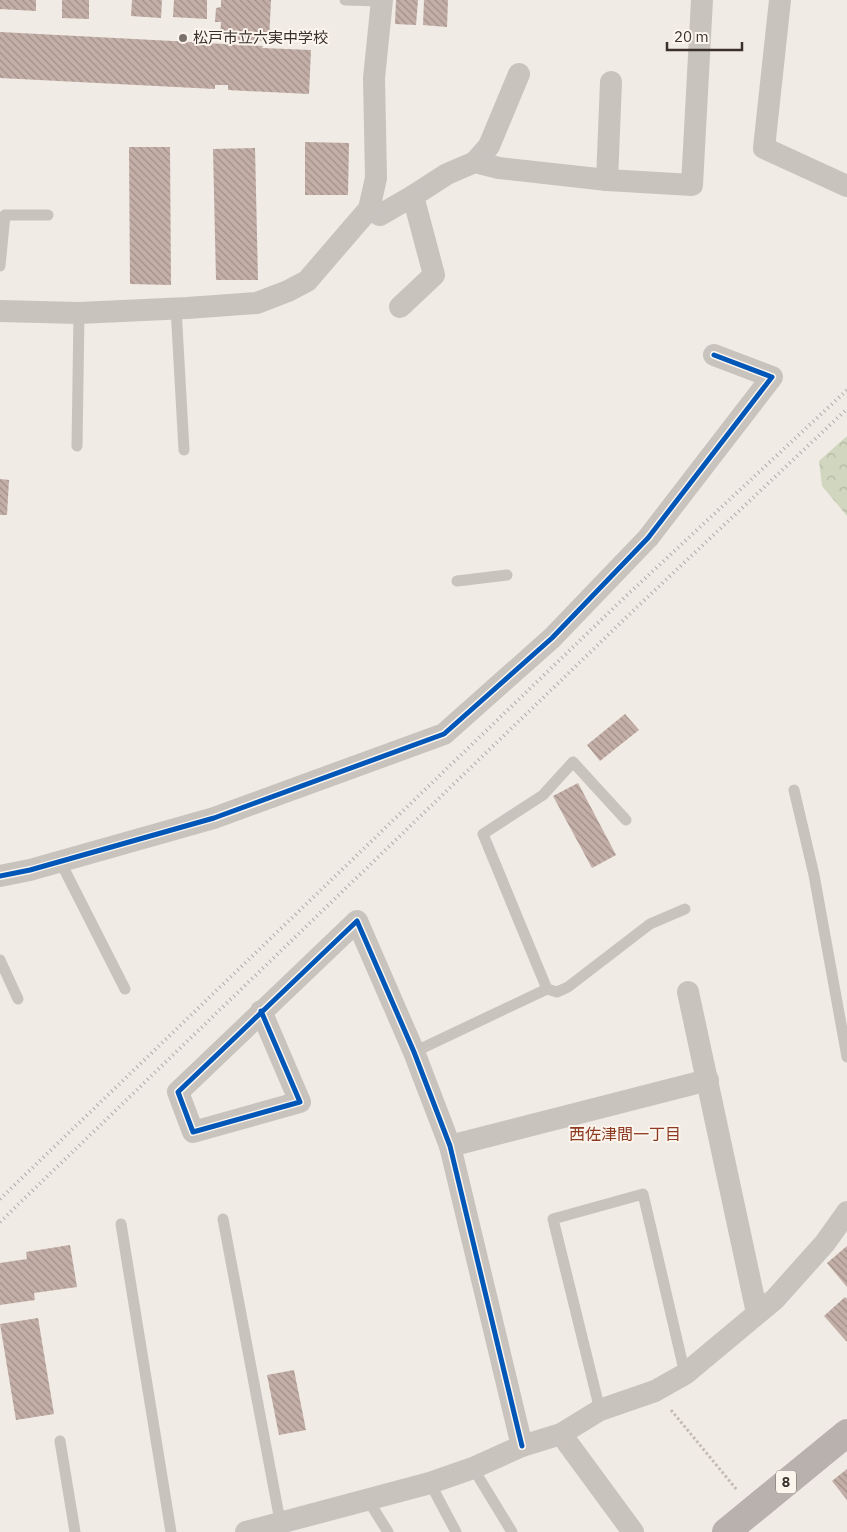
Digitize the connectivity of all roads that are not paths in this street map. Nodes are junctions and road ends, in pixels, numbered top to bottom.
1 (346, 0) edge
2 (702, 0) edge
3 (780, 0) edge
4 (382, 1) edge
5 (519, 74) dead end
6 (611, 82) dead end
7 (475, 162) junction
8 (607, 180) junction
9 (847, 186) edge
10 (413, 196) junction
11 (368, 209) junction
12 (48, 215) dead end
13 (0, 266) edge
14 (400, 307) dead end
15 (176, 308) junction
16 (0, 311) edge
17 (79, 313) junction
18 (714, 355) dead end
19 (78, 446) dead end
20 (184, 450) dead end
21 (507, 575) dead end
22 (457, 581) dead end
23 (794, 790) dead end
24 (626, 820) dead end
25 (60, 862) junction
26 (0, 876) edge
27 (685, 909) dead end
28 (0, 960) edge
29 (124, 989) dead end
30 (547, 989) junction
31 (688, 992) dead end
32 (18, 1000) dead end
33 (261, 1012) junction
34 (414, 1052) junction
35 (847, 1058) edge
36 (708, 1080) junction
37 (450, 1146) junction
38 (847, 1212) edge
39 (223, 1218) dead end
40 (121, 1224) dead end
41 (757, 1313) junction
42 (684, 1374) junction
43 (600, 1410) junction
44 (847, 1433) edge
45 (561, 1434) junction
46 (60, 1441) dead end
47 (522, 1446) junction
48 (472, 1468) junction
49 (430, 1483) junction
50 (368, 1500) junction
51 (282, 1528) edge
52 (75, 1532) edge
53 (171, 1532) edge
54 (246, 1532) edge
55 (388, 1532) edge
56 (456, 1532) edge
57 (512, 1532) edge
58 (633, 1532) edge
59 (726, 1532) edge

1 - 4 lane
2 - 8 street
3 - 9 street
4 - 11 street
5 - 7 street
6 - 8 street
7 - 8 street
7 - 10 street
10 - 11 street
10 - 14 street
11 - 15 street
12 - 13 lane
15 - 17 street
15 - 20 lane
16 - 17 street
17 - 19 lane
18 - 25 street
21 - 22 lane
23 - 35 lane
24 - 30 lane
25 - 26 street
25 - 29 lane
27 - 30 lane
28 - 32 lane
30 - 34 lane
31 - 36 street
33 - 33 street
33 - 34 street
34 - 37 street
36 - 37 street
36 - 41 street
37 - 47 street
38 - 41 street
39 - 51 lane
40 - 53 lane
41 - 42 street
42 - 43 street
42 - 43 lane
43 - 45 street
44 - 59 main road, 8
45 - 47 street
45 - 58 street
46 - 52 lane
47 - 48 street
48 - 49 street
48 - 57 lane
49 - 50 street
49 - 56 lane
50 - 51 street
50 - 55 lane
51 - 54 street

